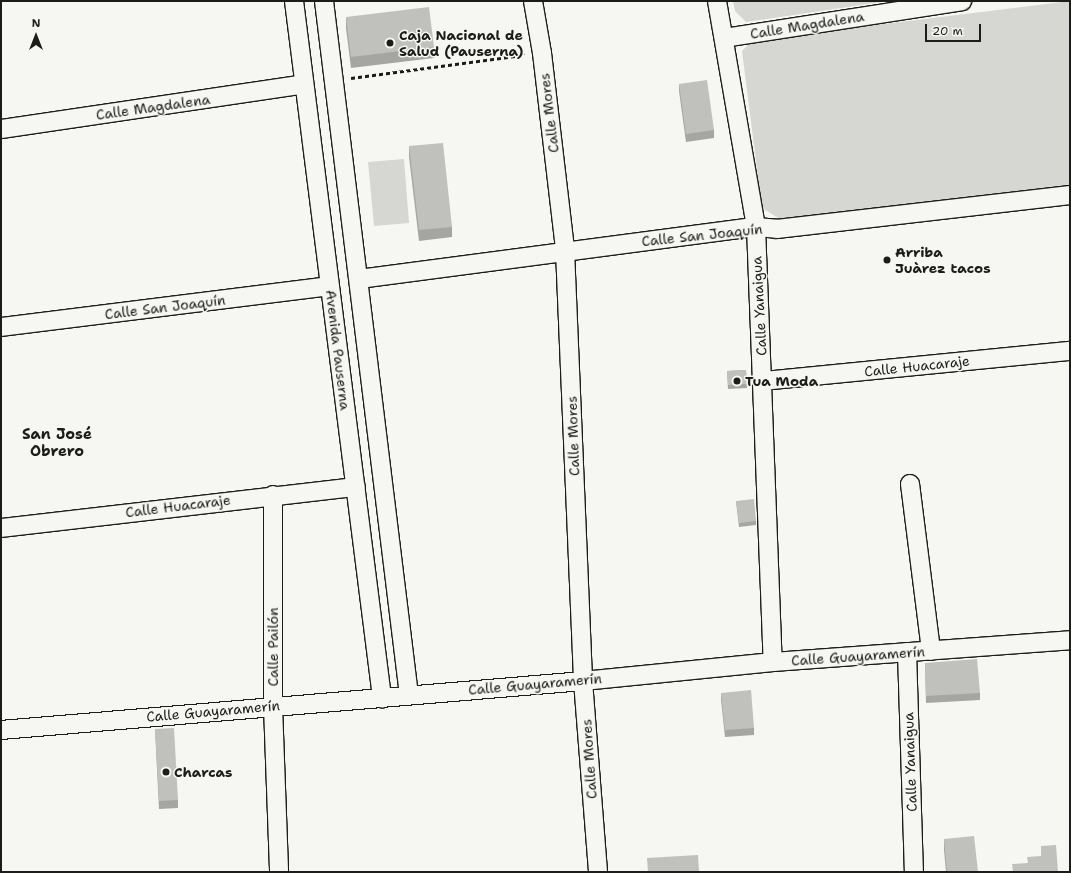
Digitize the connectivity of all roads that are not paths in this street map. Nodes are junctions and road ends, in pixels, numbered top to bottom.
1 (294, 1) edge
2 (324, 1) edge
3 (533, 1) edge
4 (717, 1) edge
5 (962, 1) edge
6 (908, 5) edge
7 (724, 38) junction
8 (304, 84) junction
9 (1, 129) edge
10 (1070, 195) edge
11 (756, 227) junction
12 (565, 250) junction
13 (359, 279) junction
14 (329, 286) junction
15 (1, 327) edge
16 (367, 346) junction
17 (337, 348) junction
18 (1070, 350) edge
19 (763, 381) junction
20 (910, 484) dead end
21 (356, 487) junction
22 (273, 495) junction
23 (1, 528) edge
24 (1070, 640) edge
25 (930, 651) junction
26 (907, 652) junction
27 (773, 662) junction
28 (583, 681) junction
29 (409, 695) junction
30 (382, 698) junction
31 (273, 706) junction
32 (1, 730) edge
33 (279, 872) edge
34 (598, 872) edge
35 (914, 872) edge

1 - 8 street, Avenida Pauserna
2 - 13 street, Avenida Pauserna
3 - 12 street, Calle Mores
4 - 7 street, Calle Yanaigua
5 - 6 street, Calle Magdalena
6 - 7 street, Calle Magdalena
7 - 11 street, Calle Yanaigua
8 - 9 street, Calle Magdalena
8 - 14 street, Avenida Pauserna
10 - 11 street, Calle San Joaquín
11 - 12 street, Calle San Joaquín
11 - 19 street, Calle Yanaigua
12 - 13 street, Calle San Joaquín
12 - 28 street, Calle Mores
13 - 16 street, Avenida Pauserna
14 - 15 street, Calle San Joaquín
14 - 17 street, Avenida Pauserna
16 - 17 street
16 - 29 street, Avenida Pauserna
17 - 21 street, Avenida Pauserna
18 - 19 street, Calle Huacaraje
19 - 27 street, Calle Yanaigua
20 - 25 street
21 - 22 street, Calle Huacaraje
21 - 30 street, Avenida Pauserna
22 - 23 street, Calle Huacaraje
22 - 31 street, Calle Pailón
24 - 25 street, Calle Guayaramerín
25 - 26 street, Calle Guayaramerín
26 - 27 street, Calle Guayaramerín
26 - 35 street, Calle Yanaigua
27 - 28 street, Calle Guayaramerín
28 - 29 street, Calle Guayaramerín
28 - 34 street, Calle Mores
29 - 30 street, Calle Guayaramerín
30 - 31 street, Calle Guayaramerín
31 - 32 street, Calle Guayaramerín
31 - 33 street, Calle Pailón

